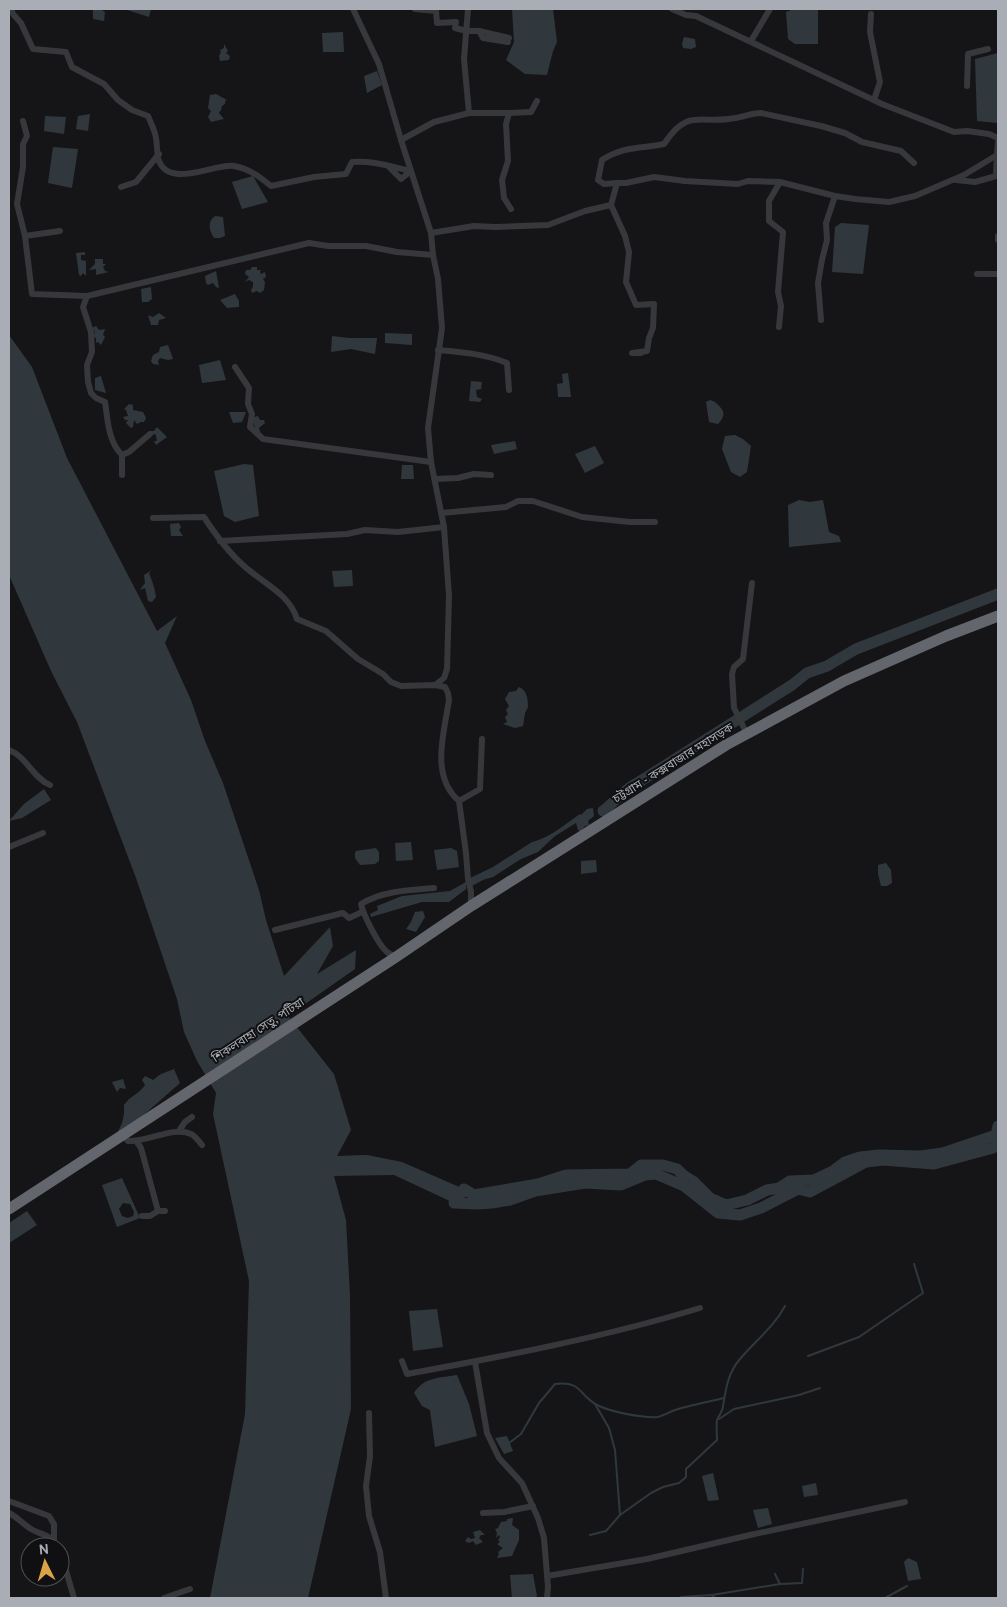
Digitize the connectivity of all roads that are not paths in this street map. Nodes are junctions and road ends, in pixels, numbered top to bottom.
1 (11, 9) edge
2 (353, 9) edge
3 (415, 9) edge
4 (468, 9) edge
5 (672, 9) edge
6 (770, 9) edge
7 (871, 14) dead end
8 (466, 31) junction
9 (509, 40) dead end
10 (751, 41) junction
11 (988, 49) dead end
12 (967, 86) dead end
13 (874, 100) junction
14 (537, 101) dead end
15 (469, 113) junction
16 (509, 113) junction
17 (24, 121) dead end
18 (998, 138) edge
19 (400, 140) junction
20 (998, 142) edge
21 (159, 154) junction
22 (997, 155) junction
23 (914, 163) dead end
24 (411, 171) junction
25 (953, 180) junction
26 (780, 182) junction
27 (617, 183) junction
28 (121, 187) dead end
29 (835, 196) junction
30 (611, 205) junction
31 (511, 209) dead end
32 (60, 232) dead end
33 (431, 233) junction
34 (25, 236) junction
35 (998, 236) edge
36 (998, 240) edge
37 (433, 255) junction
38 (977, 274) dead end
39 (998, 274) edge
40 (88, 296) junction
41 (821, 320) dead end
42 (779, 327) dead end
43 (438, 350) junction
44 (641, 353) dead end
45 (236, 367) dead end
46 (509, 390) dead end
47 (150, 434) dead end
48 (122, 455) junction
49 (431, 462) junction
50 (122, 475) dead end
51 (491, 476) dead end
52 (435, 479) junction
53 (442, 514) junction
54 (153, 518) dead end
55 (655, 522) dead end
56 (444, 527) junction
57 (220, 541) junction
58 (752, 583) dead end
59 (998, 616) edge
60 (435, 685) junction
61 (745, 729) junction
62 (482, 739) dead end
63 (9, 750) edge
64 (50, 785) dead end
65 (459, 801) junction
66 (43, 834) dead end
67 (9, 847) edge
68 (434, 888) dead end
69 (470, 906) junction
70 (362, 912) junction
71 (275, 930) dead end
72 (396, 957) junction
73 (380, 968) joint
74 (192, 1117) dead end
75 (180, 1131) junction
76 (122, 1135) junction
77 (138, 1142) junction
78 (202, 1145) dead end
79 (9, 1209) edge
80 (142, 1216) dead end
81 (700, 1308) dead end
82 (402, 1361) dead end
83 (475, 1362) junction
84 (369, 1413) dead end
85 (9, 1501) edge
86 (905, 1502) dead end
87 (533, 1506) junction
88 (9, 1513) edge
89 (482, 1513) dead end
90 (48, 1537) edge
91 (55, 1537) edge
92 (546, 1576) junction
93 (70, 1582) edge
94 (190, 1589) dead end
95 (74, 1598) edge
96 (164, 1598) edge
97 (386, 1598) edge
98 (548, 1598) edge

1 - 21 street
2 - 19 street
3 - 8 street
4 - 8 street
5 - 10 street
6 - 10 street
7 - 13 street
8 - 9 street
8 - 15 street
10 - 13 street
11 - 12 street
13 - 18 street
14 - 16 street
15 - 16 street
15 - 19 street
16 - 31 street
17 - 34 street
19 - 24 street
20 - 22 street
21 - 24 street
21 - 28 street
22 - 25 street
22 - 25 street
23 - 27 street
24 - 33 street
25 - 29 street
26 - 27 street
26 - 29 street
26 - 42 street
27 - 30 street
29 - 41 street
30 - 33 street
30 - 44 street
32 - 34 street
33 - 37 street
34 - 40 street
35 - 36 street
37 - 40 street
37 - 43 street
38 - 39 street
40 - 48 street
43 - 46 street
43 - 49 street
45 - 49 street
47 - 48 street
48 - 50 street
49 - 52 street
51 - 52 street
52 - 53 street
53 - 55 street
53 - 56 street
54 - 57 street
56 - 57 street
56 - 60 street
57 - 60 street
58 - 61 street
59 - 61 highway, চট্টগ্রাম - কক্সবাজার মহাসড়ক
60 - 65 street
61 - 69 highway, চট্টগ্রাম - কক্সবাজার মহাসড়ক
62 - 65 street
63 - 64 street
65 - 69 street
66 - 67 street
68 - 70 street
69 - 72 highway, চট্টগ্রাম - কক্সবাজার মহাসড়ক
70 - 71 street
70 - 72 street
72 - 73 highway, চট্টগ্রাম - কক্সবাজার মহাসড়ক
73 - 76 highway, শিকলবাহা সেতু, পটিয়া
74 - 75 street
75 - 77 street
75 - 78 street
76 - 77 street
76 - 79 highway, শিকলবাহা সেতু, পটিয়া
77 - 80 street
81 - 83 street
82 - 83 street
83 - 87 street
84 - 97 street
85 - 91 street
86 - 92 street
87 - 89 street
87 - 92 street
88 - 90 street
92 - 98 street
93 - 95 street
94 - 96 street

